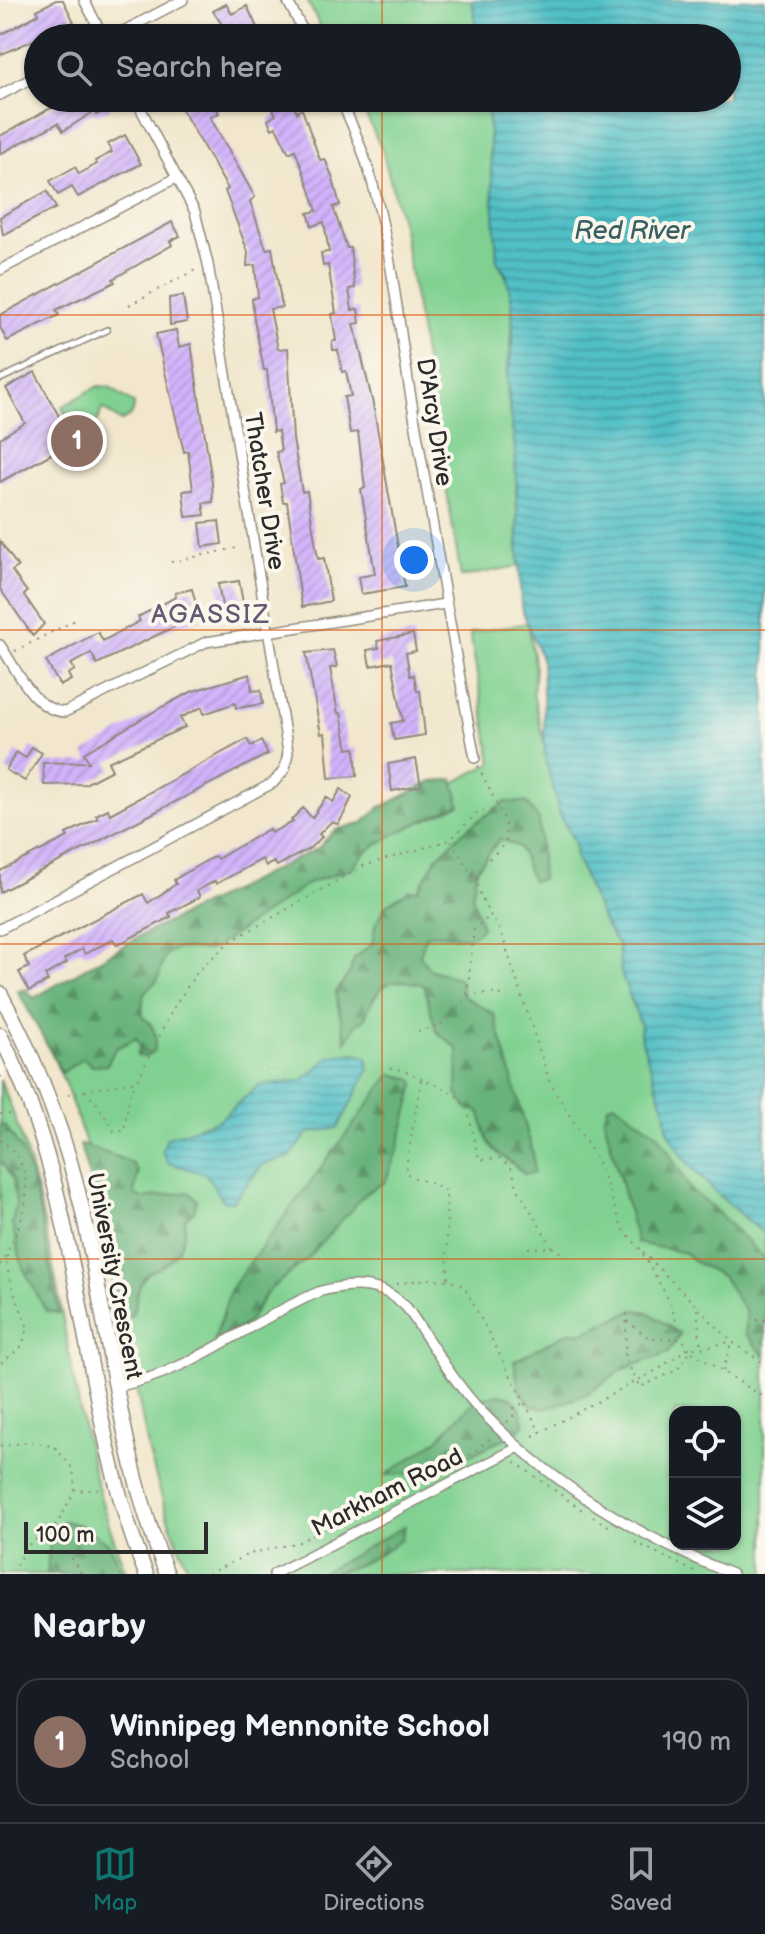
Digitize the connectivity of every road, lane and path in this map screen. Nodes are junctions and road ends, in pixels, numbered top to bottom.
1 (84, 0) edge
2 (183, 0) edge
3 (287, 0) edge
4 (97, 24) edge
5 (137, 24) edge
6 (300, 24) edge
7 (24, 82) edge
8 (0, 95) edge
9 (142, 112) edge
10 (347, 112) edge
11 (176, 178) junction
12 (208, 264) junction
13 (0, 270) edge
14 (129, 305) dead end
15 (107, 330) dead end
16 (0, 379) edge
17 (254, 544) junction
18 (171, 562) dead end
19 (445, 604) junction
20 (79, 618) dead end
21 (267, 632) junction
22 (0, 645) edge
23 (7, 656) junction
24 (475, 758) joint
25 (498, 811) junction
26 (450, 840) junction
27 (477, 883) junction
28 (490, 916) junction
29 (0, 929) edge
30 (0, 993) edge
31 (508, 996) dead end
32 (467, 997) junction
33 (418, 1031) dead end
34 (0, 1035) edge
35 (390, 1068) dead end
36 (421, 1078) junction
37 (137, 1081) junction
38 (84, 1090) junction
39 (68, 1094) dead end
40 (15, 1114) dead end
41 (1, 1115) edge
42 (0, 1139) edge
43 (552, 1247) junction
44 (528, 1248) dead end
45 (640, 1249) junction
46 (7, 1255) junction
47 (566, 1256) dead end
48 (0, 1265) edge
49 (448, 1280) junction
50 (385, 1290) junction
51 (697, 1306) junction
52 (627, 1308) dead end
53 (626, 1320) junction
54 (765, 1320) edge
55 (765, 1331) edge
56 (682, 1339) junction
57 (732, 1342) junction
58 (701, 1348) junction
59 (689, 1349) junction
60 (0, 1364) edge
61 (765, 1364) edge
62 (722, 1373) junction
63 (637, 1381) junction
64 (115, 1387) junction
65 (765, 1398) edge
66 (522, 1404) junction
67 (513, 1417) dead end
68 (499, 1428) junction
69 (540, 1432) junction
70 (533, 1436) dead end
71 (0, 1446) edge
72 (519, 1447) junction
73 (98, 1489) dead end
74 (75, 1491) junction
75 (52, 1532) dead end
76 (16, 1565) dead end
77 (82, 1574) edge
78 (146, 1574) edge
79 (167, 1574) edge
80 (208, 1574) edge
81 (274, 1574) edge
82 (732, 1574) edge

1 - 4 street
2 - 5 street
3 - 6 street
7 - 8 street
9 - 11 street, Thatcher Drive
10 - 19 street, D'Arcy Drive
11 - 12 street, Thatcher Drive
11 - 13 street
12 - 14 path
12 - 17 street, Thatcher Drive
15 - 16 lane
17 - 18 path
17 - 21 street, Thatcher Drive
19 - 21 street
19 - 24 street, D'Arcy Drive
20 - 23 path
21 - 23 street
21 - 29 street, Thatcher Drive
22 - 23 street
24 - 25 path
25 - 26 path
25 - 27 path
26 - 27 path
26 - 37 path
27 - 28 path
28 - 32 path
28 - 45 path
30 - 64 main road, University Crescent
31 - 32 path
32 - 33 path
34 - 78 main road, University Crescent
35 - 36 path
36 - 43 path
36 - 49 path
37 - 38 path
37 - 38 path
38 - 39 path
40 - 41 path
42 - 46 path
43 - 44 path
43 - 47 path
45 - 51 path
45 - 56 path
46 - 48 path
46 - 60 path
49 - 50 path
49 - 66 path
50 - 64 street
50 - 68 street
51 - 57 path
51 - 58 path
52 - 53 path
53 - 56 path
53 - 63 path
54 - 55 path
56 - 59 path
57 - 58 path
57 - 61 path
57 - 62 path
58 - 59 path
59 - 62 path
59 - 63 path
59 - 63 path
62 - 65 path
63 - 69 path
64 - 79 main road, University Crescent
66 - 67 path
66 - 69 path
68 - 72 street
68 - 80 path
69 - 70 path
71 - 74 path
72 - 81 street, Markham Road
72 - 82 street
73 - 74 path
74 - 76 path
75 - 77 path

